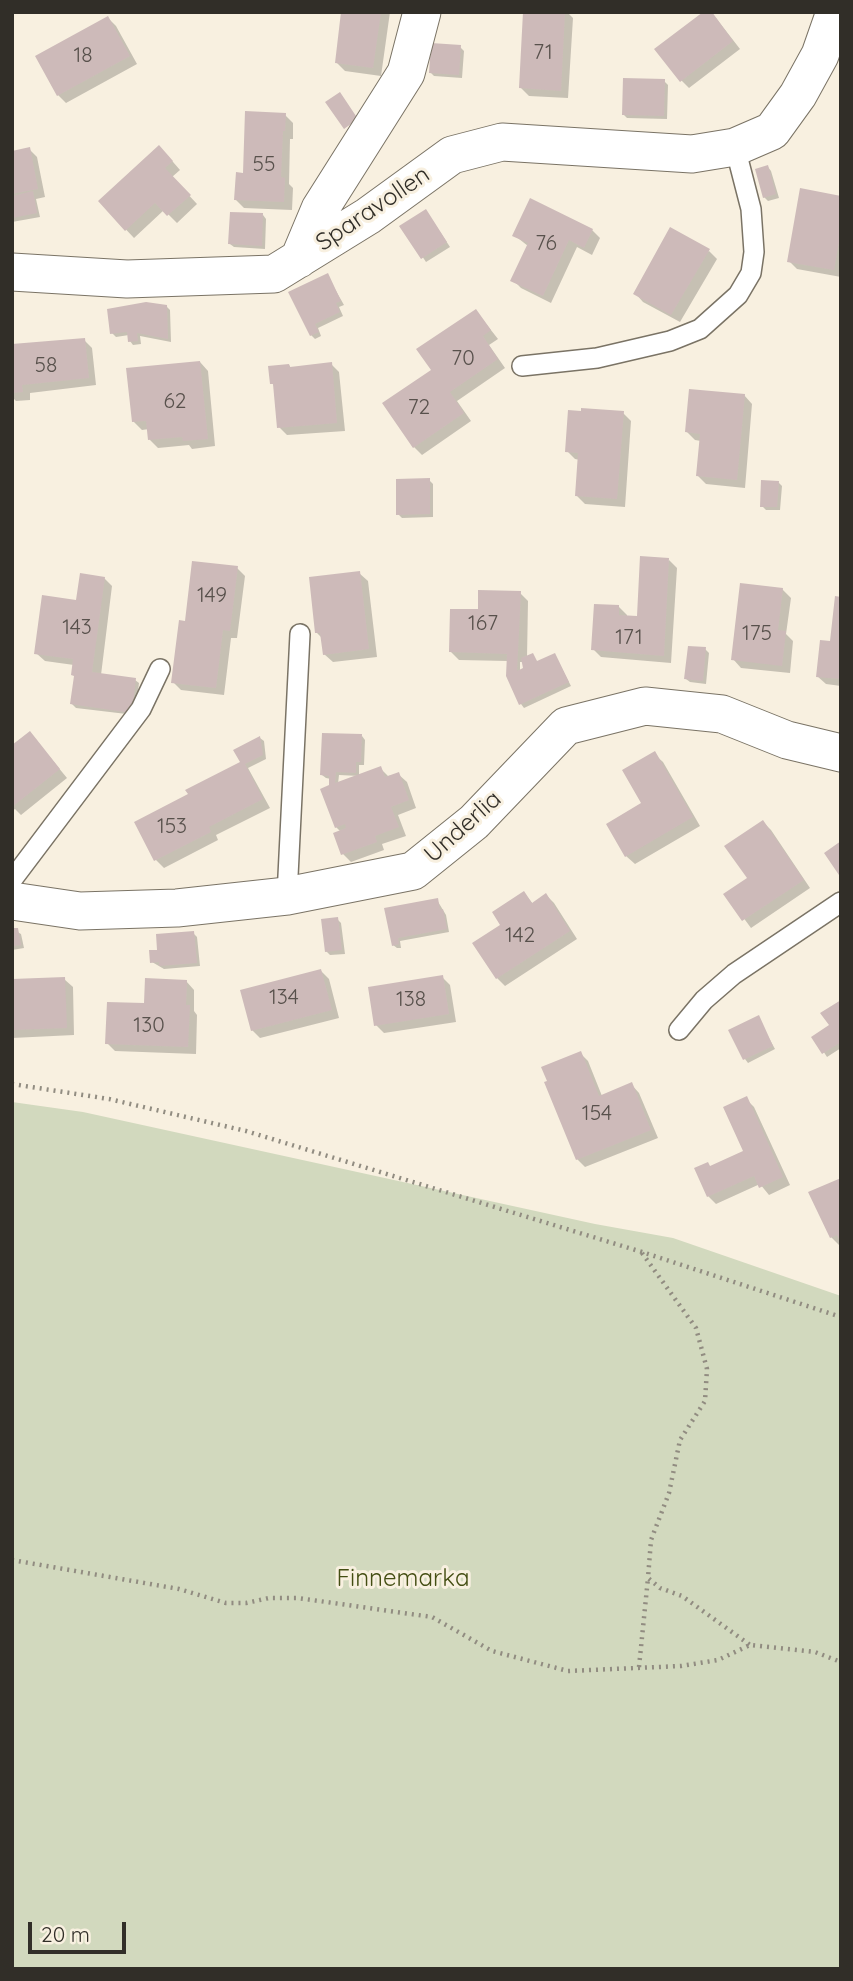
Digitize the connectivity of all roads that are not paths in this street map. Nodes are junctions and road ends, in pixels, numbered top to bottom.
1 (422, 12) edge
2 (835, 12) edge
3 (735, 147) junction
4 (299, 259) junction
5 (12, 272) edge
6 (522, 366) dead end
7 (300, 634) dead end
8 (160, 669) dead end
9 (841, 753) edge
10 (12, 880) edge
11 (287, 896) junction
12 (12, 901) edge
13 (841, 902) edge
14 (679, 1030) dead end

1 - 4 street
2 - 3 street, Sparavollen
3 - 4 street, Sparavollen
3 - 6 lane
4 - 5 street, Sparavollen
7 - 11 lane
8 - 10 lane
9 - 11 street, Underlia
11 - 12 street, Underlia
13 - 14 lane

